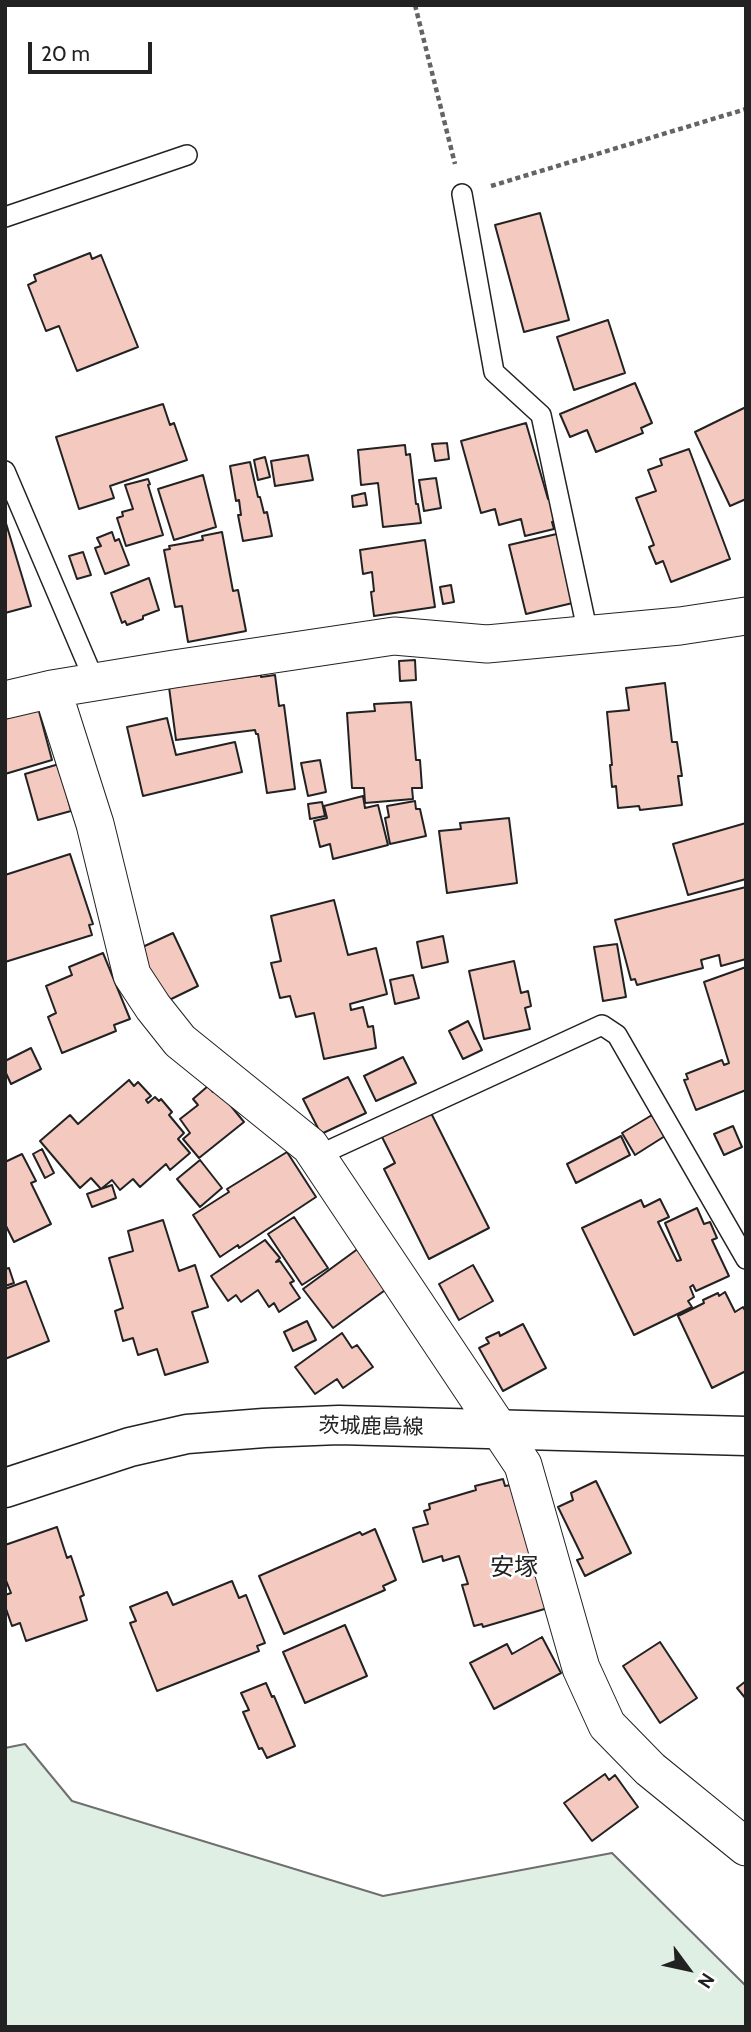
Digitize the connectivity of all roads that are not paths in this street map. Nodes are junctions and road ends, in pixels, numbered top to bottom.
1 (187, 155) dead end
2 (462, 194) road end
3 (5, 217) edge
4 (5, 471) edge
5 (746, 616) edge
6 (588, 634) junction
7 (95, 682) junction
8 (52, 690) junction
9 (5, 700) edge
10 (317, 1156) junction
11 (746, 1259) edge
12 (500, 1429) junction
13 (746, 1436) edge
14 (5, 1488) edge
15 (746, 1847) edge

1 - 3 lane
2 - 6 lane
4 - 7 lane
5 - 6 street
6 - 7 street
7 - 8 street
8 - 9 street
8 - 10 street
10 - 11 lane
10 - 12 street
12 - 13 main road, 茨城鹿島線
12 - 14 main road, 茨城鹿島線
12 - 15 street

